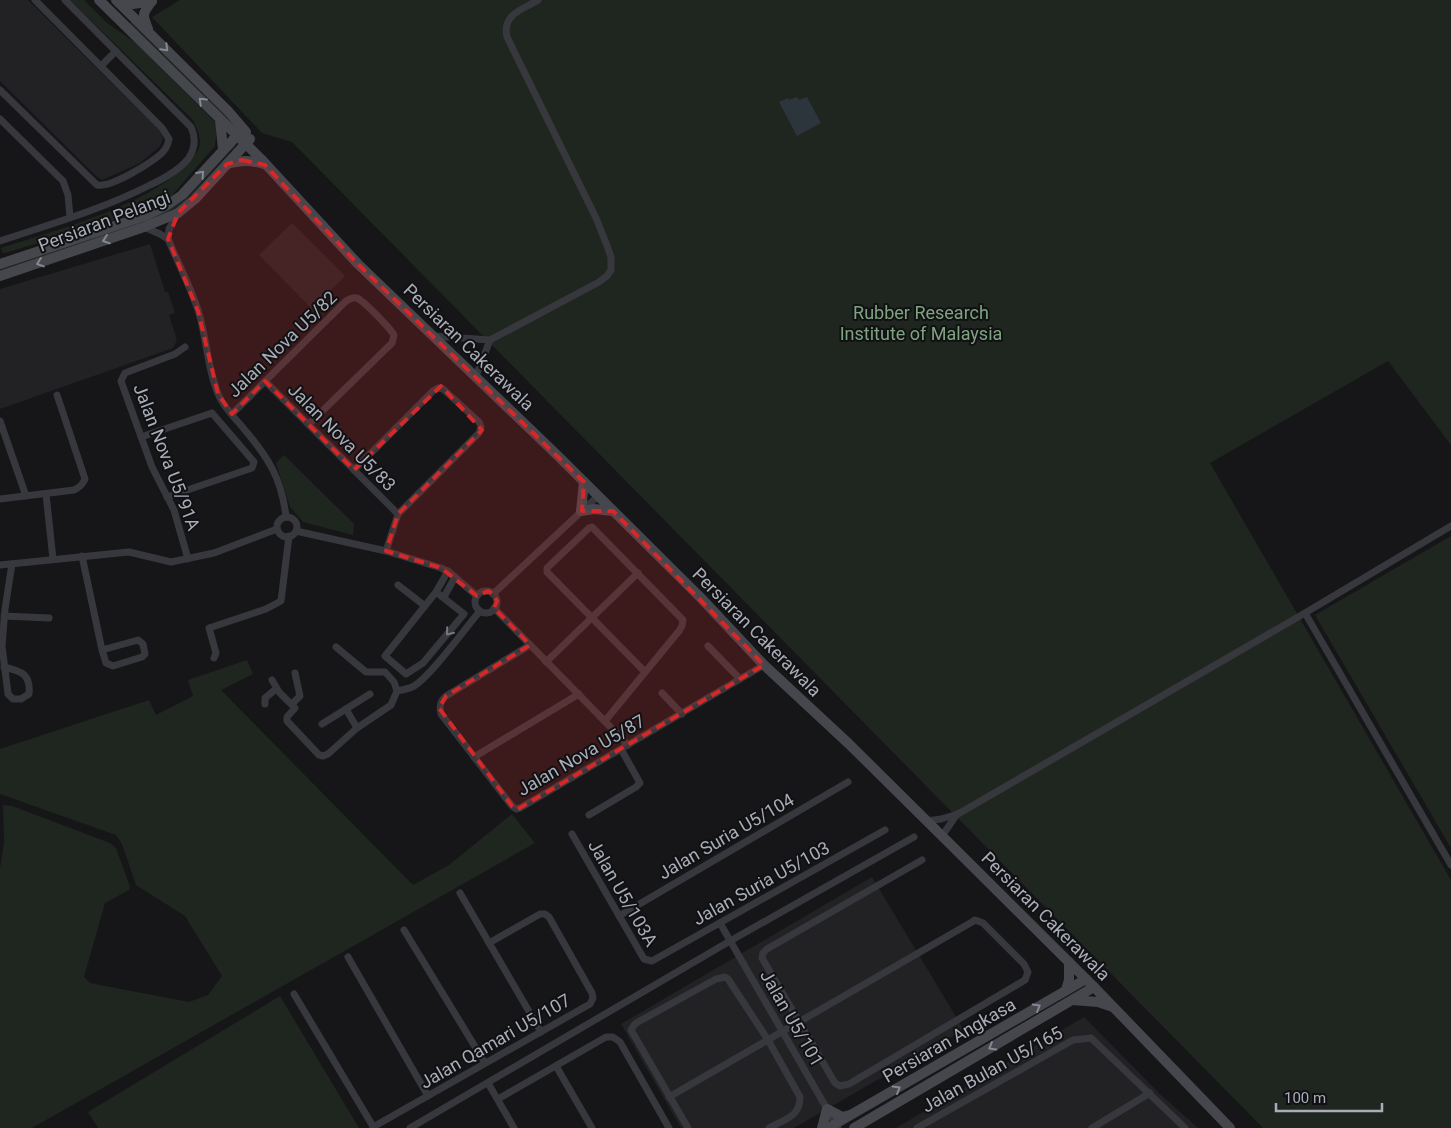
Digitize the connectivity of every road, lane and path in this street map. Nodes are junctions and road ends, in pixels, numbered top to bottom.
1 (35, 0) edge
2 (65, 0) edge
3 (99, 0) edge
4 (116, 0) edge
5 (124, 0) edge
6 (538, 0) edge
7 (153, 1) edge
8 (131, 14) junction
9 (122, 23) junction
10 (151, 34) junction
11 (116, 51) junction
12 (101, 66) junction
13 (0, 90) edge
14 (220, 118) junction
15 (0, 119) edge
16 (239, 132) junction
17 (248, 142) junction
18 (223, 149) junction
19 (263, 162) junction
20 (227, 164) junction
21 (178, 213) junction
22 (70, 217) junction
23 (144, 227) junction
24 (168, 240) junction
25 (0, 242) edge
26 (0, 264) edge
27 (0, 276) edge
28 (434, 336) junction
29 (490, 340) junction
30 (185, 347) dead end
31 (476, 376) junction
32 (265, 381) junction
33 (57, 395) dead end
34 (232, 414) junction
35 (0, 421) edge
36 (309, 424) junction
37 (2, 434) edge
38 (141, 437) junction
39 (354, 470) junction
40 (584, 482) junction
41 (46, 494) junction
42 (26, 496) junction
43 (598, 496) junction
44 (167, 497) junction
45 (0, 499) edge
46 (613, 510) junction
47 (581, 511) junction
48 (398, 514) junction
49 (286, 517) junction
50 (1451, 526) edge
51 (277, 529) junction
52 (296, 531) junction
53 (289, 536) junction
54 (386, 551) junction
55 (82, 556) junction
56 (188, 559) junction
57 (53, 560) junction
58 (12, 564) junction
59 (0, 565) edge
60 (448, 571) junction
61 (638, 572) junction
62 (455, 577) junction
63 (398, 585) dead end
64 (436, 592) junction
65 (493, 594) junction
66 (477, 596) junction
67 (444, 597) junction
68 (425, 606) junction
69 (494, 608) junction
70 (480, 610) junction
71 (1305, 613) junction
72 (4, 616) junction
73 (49, 618) dead end
74 (593, 618) junction
75 (530, 645) junction
76 (708, 646) dead end
77 (336, 647) dead end
78 (102, 650) junction
79 (214, 658) dead end
80 (546, 662) junction
81 (764, 665) junction
82 (4, 667) junction
83 (295, 672) dead end
84 (645, 672) junction
85 (740, 679) junction
86 (272, 680) dead end
87 (276, 689) junction
88 (397, 691) junction
89 (662, 693) dead end
90 (370, 694) dead end
91 (579, 694) junction
92 (265, 704) dead end
93 (292, 704) junction
94 (346, 709) junction
95 (682, 714) junction
96 (605, 721) junction
97 (322, 724) dead end
98 (357, 728) junction
99 (624, 747) junction
100 (474, 757) junction
101 (848, 782) dead end
102 (958, 814) junction
103 (589, 816) dead end
104 (927, 821) junction
105 (885, 830) dead end
106 (572, 834) dead end
107 (942, 836) junction
108 (914, 837) dead end
109 (922, 860) dead end
110 (1451, 865) edge
111 (460, 893) dead end
112 (619, 916) junction
113 (720, 923) junction
114 (404, 930) dead end
115 (730, 941) junction
116 (489, 943) junction
117 (348, 957) dead end
118 (652, 961) joint
119 (1068, 962) junction
120 (1086, 979) junction
121 (1094, 987) junction
122 (1066, 990) junction
123 (294, 994) dead end
124 (1072, 1000) junction
125 (1114, 1007) junction
126 (800, 1022) junction
127 (541, 1032) junction
128 (783, 1032) junction
129 (768, 1040) junction
130 (485, 1063) junction
131 (556, 1066) junction
132 (488, 1082) junction
133 (1150, 1094) junction
134 (428, 1096) junction
135 (669, 1097) junction
136 (498, 1099) junction
137 (827, 1109) junction
138 (854, 1113) junction
139 (834, 1126) edge
140 (858, 1127) edge
141 (374, 1128) edge
142 (410, 1128) edge
143 (514, 1128) edge
144 (592, 1128) edge
145 (669, 1128) edge
146 (688, 1128) edge
147 (769, 1128) edge
148 (822, 1128) edge
149 (917, 1128) edge
150 (1092, 1128) edge
151 (1185, 1128) edge
152 (1230, 1128) edge

1 - 12 street
2 - 11 street
3 - 9 street, Persiaran Cakerawala
4 - 8 street, Persiaran Cakerawala
5 - 7 street
6 - 29 street
7 - 8 street
7 - 10 street
8 - 9 street
8 - 10 street, Persiaran Cakerawala
14 -> 9 street, Persiaran Cakerawala
10 -> 16 street, Persiaran Cakerawala
11 - 12 street
11 - 22 street
12 - 13 street
14 - 16 street, Persiaran Cakerawala
14 - 18 street
15 - 22 street
16 - 17 street, Persiaran Cakerawala
16 - 18 street, Persiaran Pelangi
17 - 19 street, Persiaran Cakerawala
17 - 20 street, Persiaran Pelangi
26 -> 18 street, Persiaran Pelangi
19 - 20 street
19 - 28 street, Persiaran Cakerawala
20 - 21 street, Persiaran Pelangi
21 - 23 street, Persiaran Pelangi
21 - 24 street
22 - 25 street
23 - 24 street
23 -> 27 street, Persiaran Pelangi
24 - 34 street
28 - 29 street
28 - 31 street, Persiaran Cakerawala
29 - 31 street
30 - 38 street, Jalan Nova U5/91A
31 - 40 street, Persiaran Cakerawala
32 - 34 street, Jalan Nova U5/82
32 - 36 street, Jalan Nova U5/83
32 - 36 street, Jalan Nova U5/82
33 - 41 street
34 - 49 street
35 - 37 street
36 - 39 street, Jalan Nova U5/83
37 - 42 street
38 - 44 street, Jalan Nova U5/91A
38 - 44 street
39 - 48 street, Jalan Nova U5/83
39 - 48 street
40 - 43 street, Persiaran Cakerawala
40 - 47 street
41 - 42 street
41 - 57 street
42 - 45 street
43 - 46 street, Persiaran Cakerawala
43 - 47 street
44 - 56 street, Jalan Nova U5/91A
46 - 47 street
46 - 81 street, Persiaran Cakerawala
47 - 65 street
48 - 54 street
49 - 51 street
49 - 52 street
50 - 71 street
51 - 53 street
51 - 56 street
52 - 53 street
52 - 54 street
53 - 79 street
54 - 60 street
55 - 56 street
55 - 57 street
55 - 78 street
57 - 58 street
58 - 59 street
58 - 72 street
60 - 62 street
60 - 64 street
61 - 74 street
61 - 74 street
61 - 84 street
62 - 66 street
62 - 67 street
63 - 68 street
64 - 67 street
64 - 68 street
65 - 66 street
65 - 69 street
66 - 70 street
67 -> 68 street
69 - 70 street
69 - 75 street
70 - 88 street
71 - 102 street
71 - 110 street
72 - 73 street
72 - 82 street
74 - 80 street
74 - 84 street
75 - 80 street
75 - 100 street, Jalan Nova U5/87
76 - 85 street
77 - 88 street
78 - 78 street
80 - 91 street
81 - 85 street, Jalan Nova U5/87
81 - 104 street, Persiaran Cakerawala
82 - 82 street
83 - 93 street
84 - 96 street
85 - 95 street, Jalan Nova U5/87
86 - 87 street
87 - 92 street
87 - 93 street
88 - 98 street
89 - 95 street
90 - 94 street
91 - 96 street
91 - 100 street
93 - 98 street
94 - 97 street
94 - 98 street
95 - 99 street, Jalan Nova U5/87
96 - 99 street
99 - 100 street, Jalan Nova U5/87
99 - 103 street
101 - 112 street, Jalan Suria U5/104
102 - 104 street
102 - 107 street
104 - 107 street, Persiaran Cakerawala
105 - 113 street, Jalan Suria U5/103
106 - 112 street, Jalan U5/103A
107 - 119 street, Persiaran Cakerawala
108 - 115 street
109 - 126 street
111 - 116 street
112 - 118 street, Jalan U5/103A
113 - 115 street, Jalan U5/101
113 - 118 street, Jalan Suria U5/103
114 - 130 street
115 - 128 street, Jalan U5/101
115 - 132 street
116 - 127 street
116 - 127 street, Jalan Qamari U5/107
117 - 134 street
119 - 120 street, Persiaran Cakerawala
119 - 122 street
120 - 121 street, Persiaran Cakerawala
120 - 122 street, Persiaran Angkasa
121 - 124 street, Persiaran Angkasa
121 - 125 street, Persiaran Cakerawala
138 -> 122 street, Persiaran Angkasa
123 - 141 street, Jalan Qamari U5/107
124 - 125 street
124 -> 140 street, Persiaran Angkasa
125 - 152 street, Persiaran Cakerawala
126 - 126 street
126 - 128 street
127 - 130 street, Jalan Qamari U5/107
128 - 129 street
128 - 137 street, Jalan U5/101
129 - 135 street
129 - 135 street
129 - 147 street
130 - 134 street, Jalan Qamari U5/107
131 - 136 street
131 - 144 street
131 - 145 street
132 - 136 street
132 - 142 street
133 - 149 street, Jalan Bulan U5/165
133 - 150 street
133 - 151 street, Jalan Bulan U5/165
134 - 141 street, Jalan Qamari U5/107
135 - 146 street
136 - 143 street
137 - 138 street
137 - 139 street, Jalan U5/101
137 - 148 street
138 - 139 street, Persiaran Angkasa

